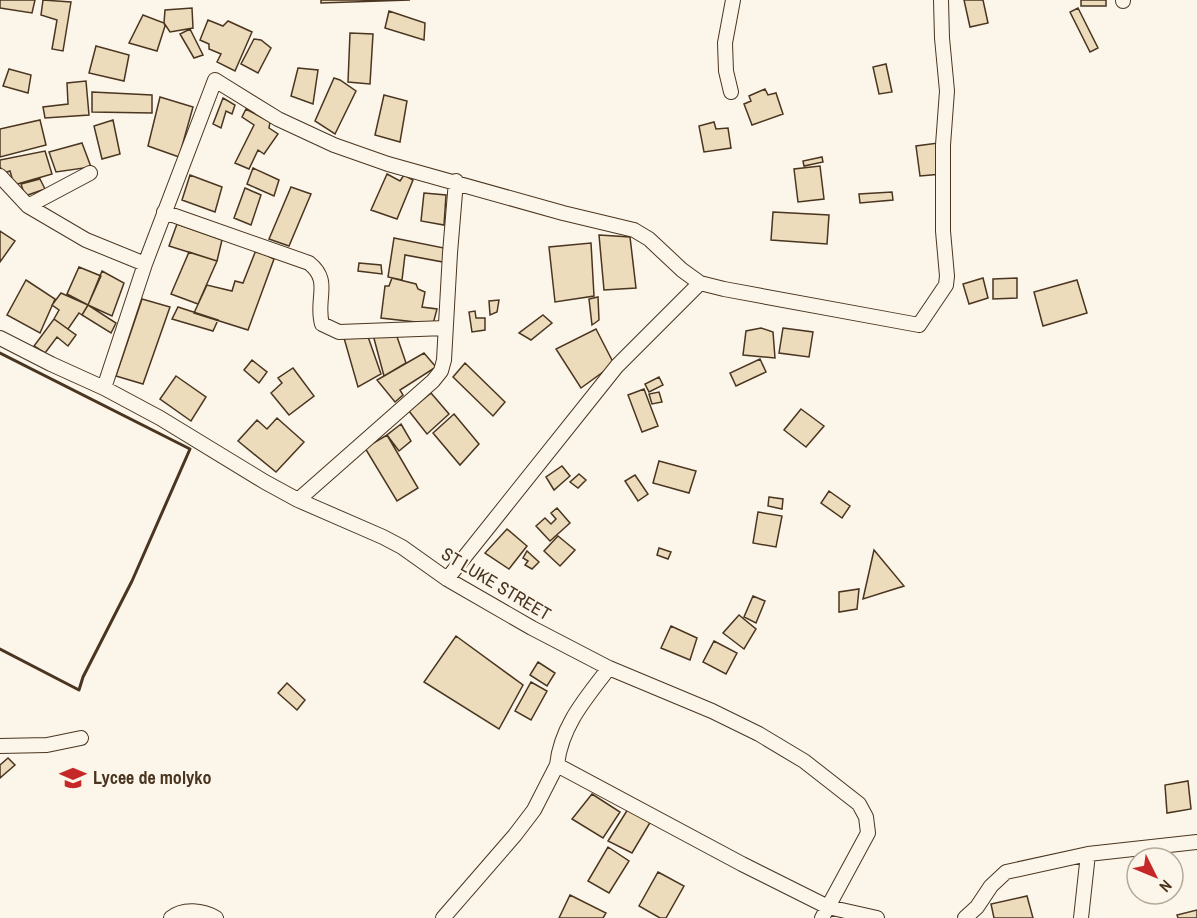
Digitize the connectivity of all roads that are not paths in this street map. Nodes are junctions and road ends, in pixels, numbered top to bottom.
1 (733, 0) edge
2 (941, 0) edge
3 (731, 92) dead end
4 (90, 173) dead end
5 (0, 176) edge
6 (456, 181) junction
7 (28, 206) junction
8 (164, 212) junction
9 (145, 264) junction
10 (700, 283) junction
11 (445, 328) junction
12 (0, 338) edge
13 (104, 388) junction
14 (298, 500) junction
15 (447, 579) junction
16 (609, 668) junction
17 (81, 738) dead end
18 (0, 746) edge
19 (557, 765) junction
20 (1197, 842) edge
21 (1088, 854) junction
22 (825, 913) edge
23 (171, 918) edge
24 (216, 918) edge
25 (443, 918) edge
26 (877, 918) edge
27 (965, 918) edge
28 (1081, 918) edge

1 - 3 street
2 - 10 street
4 - 7 street
5 - 7 street
6 - 8 street
6 - 10 street
6 - 11 street
7 - 9 street
8 - 9 street
8 - 11 street
9 - 13 street
10 - 15 street
11 - 14 street
12 - 13 street, ST LUKE STREET
13 - 14 street, ST LUKE STREET
14 - 15 street, ST LUKE STREET
15 - 16 street, ST LUKE STREET
16 - 19 street
16 - 22 street, ST LUKE STREET
17 - 18 street
19 - 22 street
19 - 25 street
20 - 21 street
21 - 27 street
21 - 28 street
22 - 26 street
23 - 24 street

